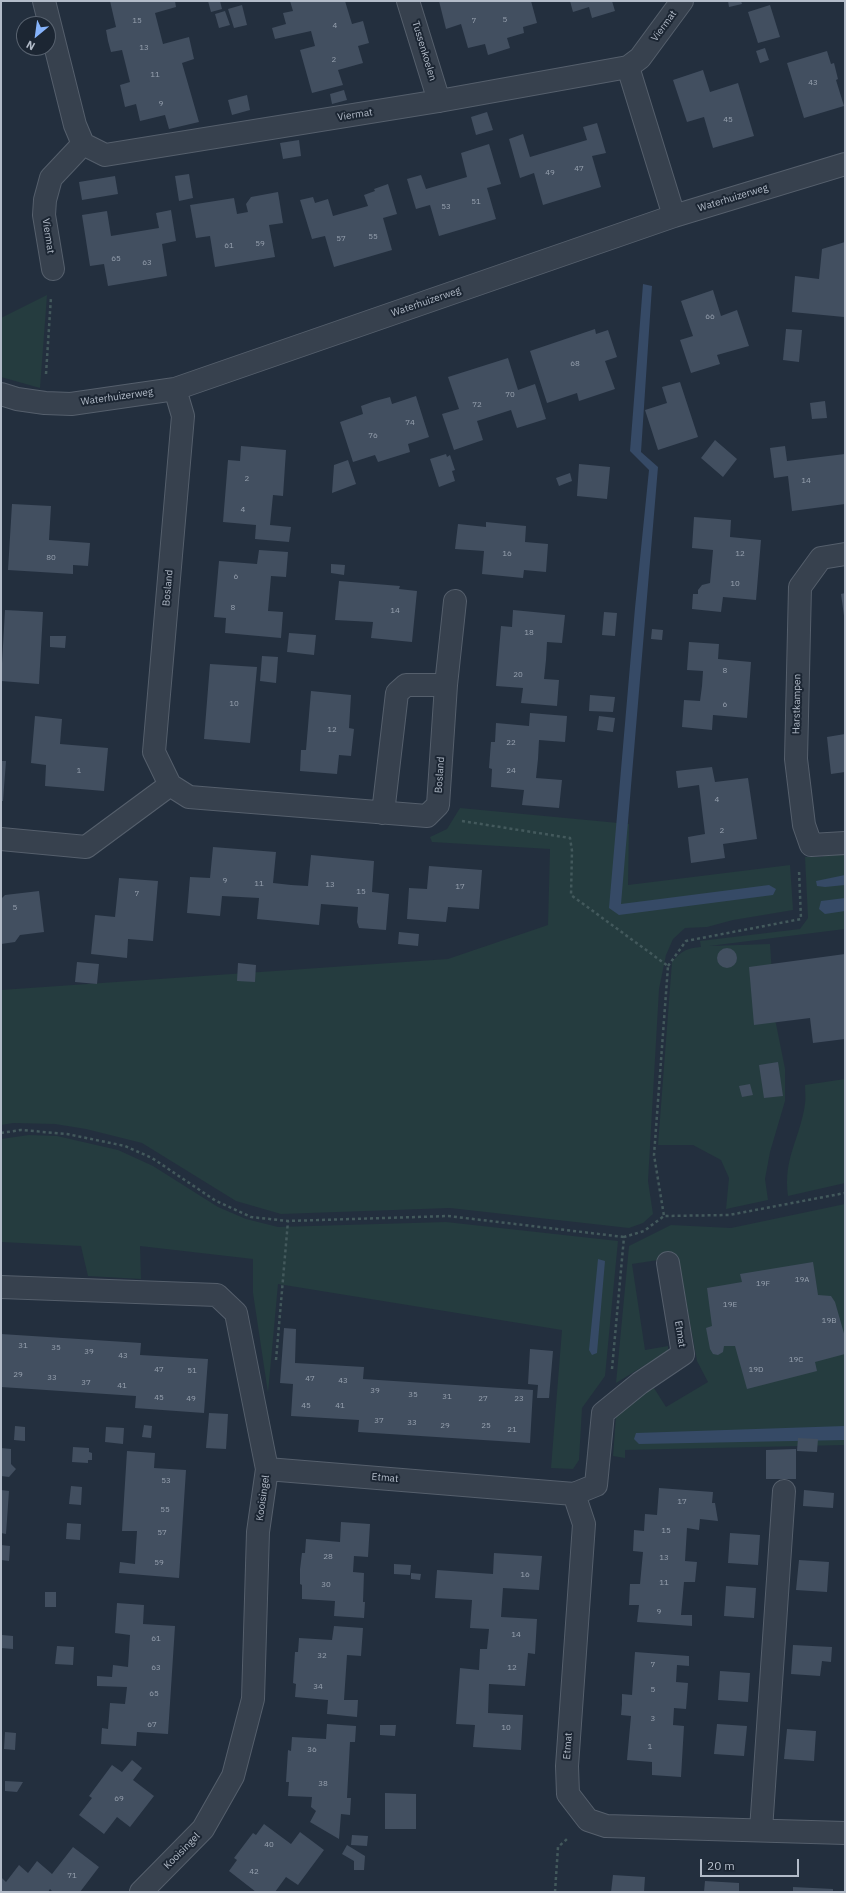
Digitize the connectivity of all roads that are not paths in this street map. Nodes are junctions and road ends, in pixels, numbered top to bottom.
1 (44, 1) edge
2 (408, 1) edge
3 (682, 1) edge
4 (628, 67) junction
5 (439, 101) junction
6 (83, 144) junction
7 (845, 164) edge
8 (674, 216) junction
9 (53, 268) road end
10 (175, 389) junction
11 (1, 394) edge
12 (845, 554) edge
13 (455, 601) dead end
14 (446, 684) junction
15 (170, 785) junction
16 (383, 813) junction
17 (1, 838) edge
18 (845, 843) edge
19 (668, 1263) dead end
20 (1, 1287) edge
21 (267, 1469) junction
22 (784, 1491) dead end
23 (574, 1494) junction
24 (761, 1830) junction
25 (845, 1833) edge
26 (141, 1892) edge

1 - 6 street
2 - 5 street, Tussenkoelen
3 - 4 street, Viermat
4 - 5 street, Viermat
4 - 8 street
5 - 6 street, Viermat
6 - 9 street, Viermat
7 - 8 street, Waterhuizerweg
8 - 10 street, Waterhuizerweg
10 - 11 street, Waterhuizerweg
10 - 15 street, Bosland
12 - 18 street, Harstkampen
13 - 14 street, Bosland
14 - 16 street
14 - 16 street, Bosland
15 - 16 street, Bosland
15 - 17 street
19 - 23 street, Etmat
20 - 21 street, Kooisingel
21 - 23 street, Etmat
21 - 26 street, Kooisingel
22 - 24 street
23 - 24 street, Etmat
24 - 25 street

